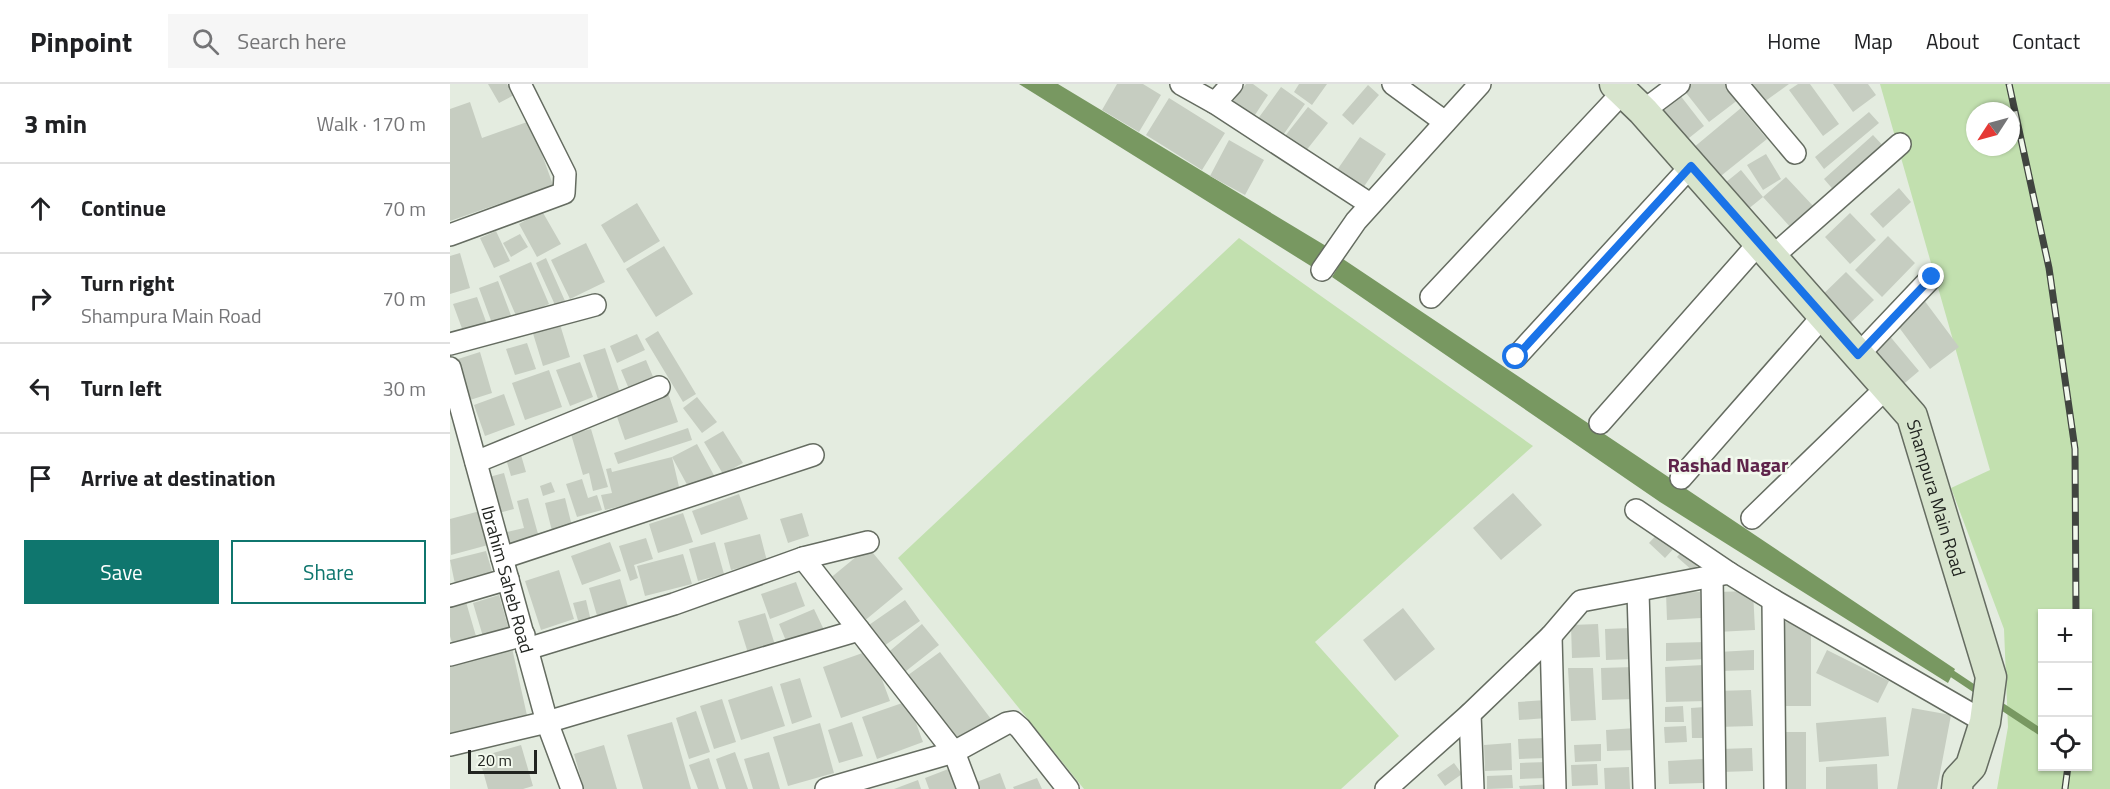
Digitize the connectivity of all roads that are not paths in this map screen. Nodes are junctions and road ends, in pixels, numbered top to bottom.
1 (520, 84) edge
2 (1181, 84) edge
3 (1232, 84) edge
4 (1393, 84) edge
5 (1480, 84) edge
6 (1678, 84) edge
7 (1737, 84) edge
8 (1627, 96) edge
9 (1215, 104) junction
10 (1445, 122) junction
11 (1900, 144) dead end
12 (1795, 153) dead end
13 (1691, 166) junction
14 (1370, 204) junction
15 (450, 235) edge
16 (1765, 250) junction
17 (1322, 270) dead end
18 (1932, 277) dead end
19 (1431, 297) dead end
20 (595, 305) dead end
21 (1823, 316) junction
22 (450, 344) edge
23 (1858, 355) junction
24 (1516, 357) dead end
25 (450, 368) edge
26 (659, 387) dead end
27 (1887, 387) junction
28 (1600, 423) dead end
29 (813, 455) dead end
30 (476, 462) junction
31 (1681, 478) dead end
32 (1636, 510) dead end
33 (1752, 518) dead end
34 (868, 542) dead end
35 (802, 558) junction
36 (505, 568) junction
37 (1721, 574) junction
38 (1638, 592) junction
39 (450, 596) edge
40 (1773, 600) junction
41 (859, 630) junction
42 (1551, 636) junction
43 (525, 642) junction
44 (450, 655) edge
45 (1470, 714) junction
46 (1986, 716) junction
47 (547, 722) junction
48 (450, 745) edge
49 (954, 752) junction
50 (883, 781) edge
51 (1968, 781) edge
52 (572, 789) edge
53 (826, 789) edge
54 (968, 789) edge
55 (1068, 789) edge
56 (1386, 789) edge
57 (1473, 789) edge
58 (1555, 789) edge
59 (1644, 789) edge
60 (1715, 789) edge
61 (1774, 789) edge

1 - 15 street
2 - 9 street
3 - 9 street
4 - 10 street
5 - 10 street
6 - 8 street
7 - 12 street
8 - 13 street, Shampura Main Road
8 - 19 street
9 - 14 street
10 - 14 street
11 - 16 street
13 - 16 street, Shampura Main Road
13 - 24 street
14 - 17 street
16 - 21 street, Shampura Main Road
16 - 28 street
18 - 23 street
20 - 22 street
21 - 23 street, Shampura Main Road
21 - 31 street
23 - 27 street, Shampura Main Road
25 - 30 street, Ibrahim Saheb Road
26 - 30 street
27 - 33 street
27 - 46 street, Shampura Main Road
29 - 36 street
30 - 36 street, Ibrahim Saheb Road
32 - 37 street
34 - 35 street
35 - 41 street
35 - 43 street
36 - 39 street
36 - 43 street, Ibrahim Saheb Road
37 - 38 street
37 - 40 street
37 - 60 street
38 - 42 street
38 - 59 street
40 - 46 street
40 - 61 street
41 - 47 street
41 - 49 street
42 - 45 street
42 - 58 street
43 - 44 street
43 - 47 street, Ibrahim Saheb Road
45 - 56 street
45 - 57 street
46 - 51 street, Shampura Main Road
47 - 48 street
47 - 52 street, Ibrahim Saheb Road
49 - 50 street
49 - 54 street
49 - 55 street
50 - 53 street

